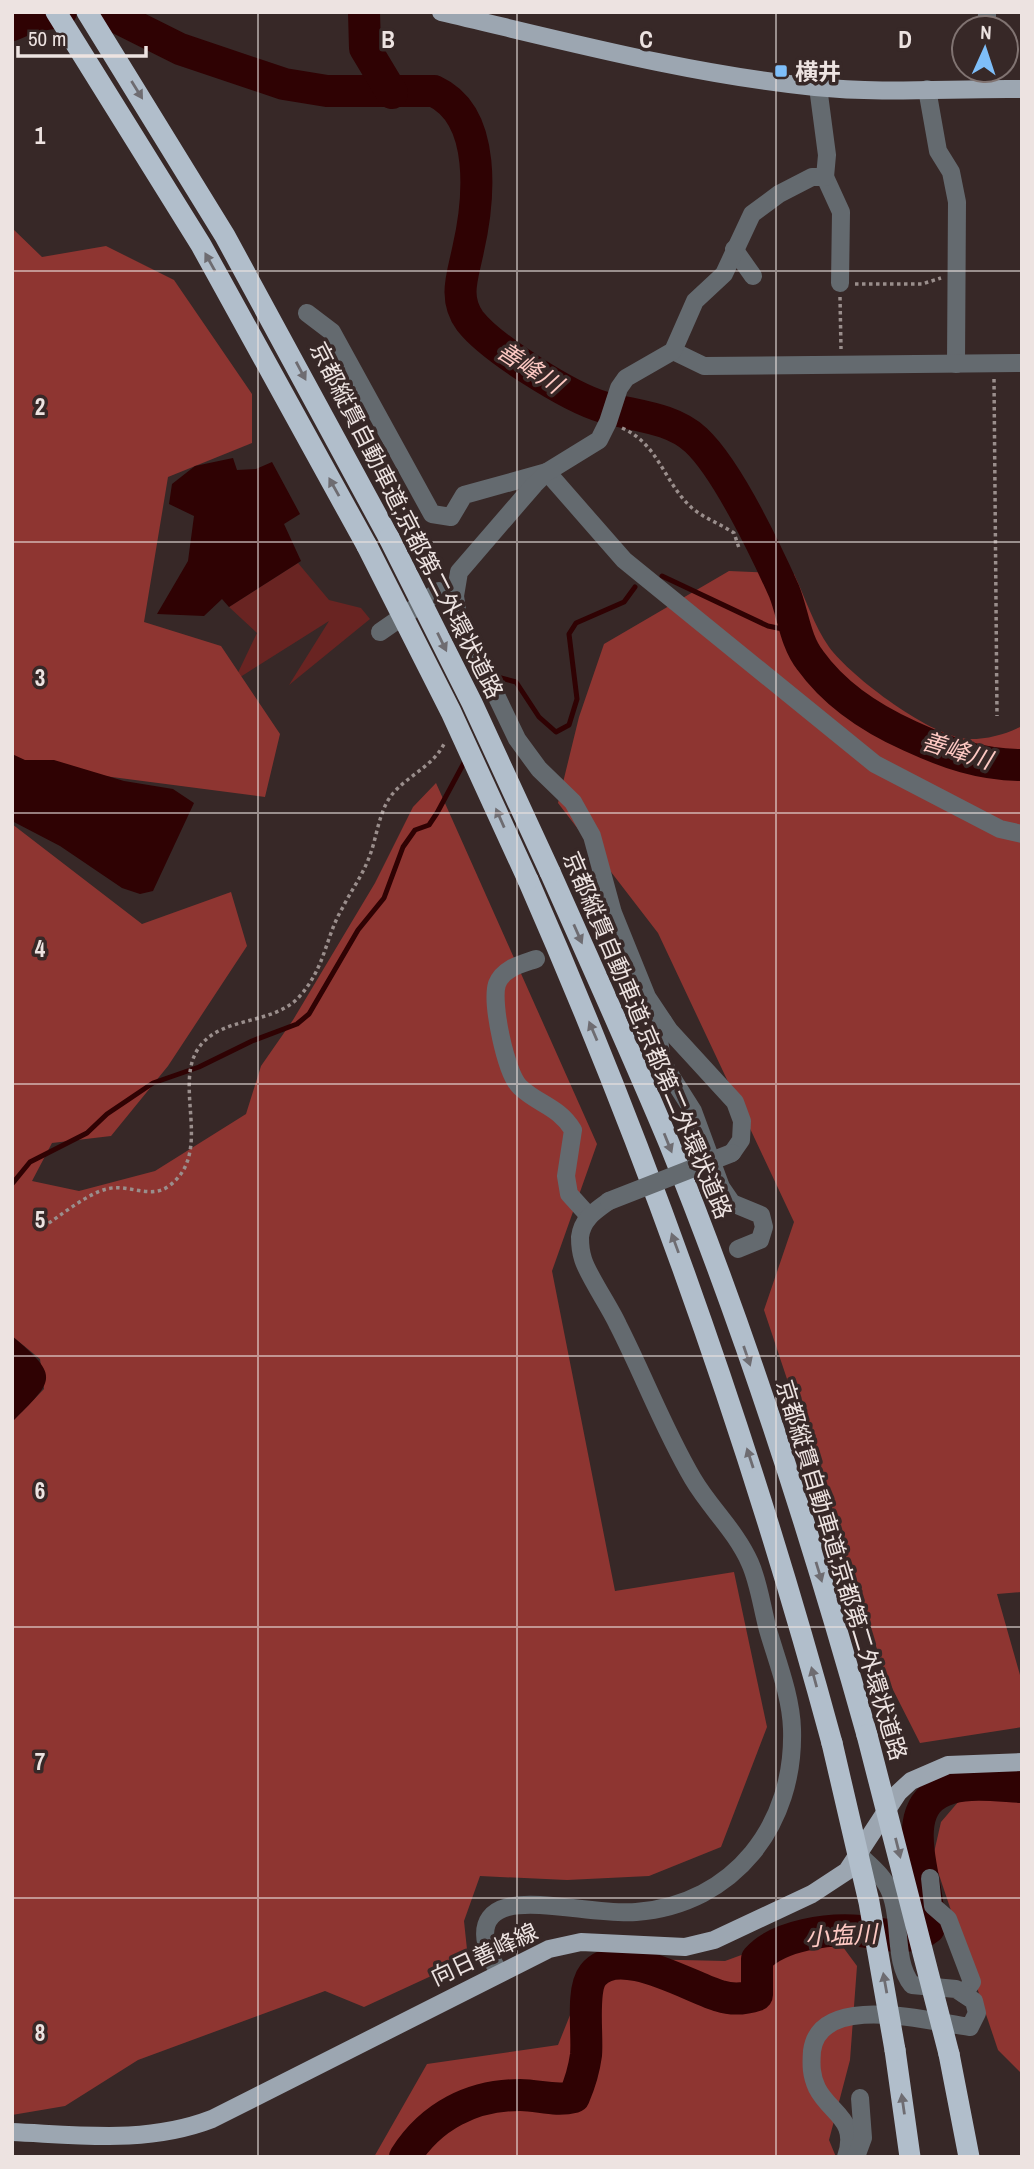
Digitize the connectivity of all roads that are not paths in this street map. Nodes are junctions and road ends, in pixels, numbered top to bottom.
1 (56, 12) edge
2 (87, 12) edge
3 (441, 12) edge
4 (984, 84) edge
5 (818, 87) junction
6 (927, 89) junction
7 (984, 89) junction
8 (1022, 89) edge
9 (825, 177) junction
10 (734, 249) junction
11 (753, 276) dead end
12 (840, 283) road end
13 (307, 313) dead end
14 (673, 351) junction
15 (1022, 363) edge
16 (956, 364) junction
17 (547, 472) junction
18 (455, 596) junction
19 (380, 632) dead end
20 (1022, 834) edge
21 (536, 959) dead end
22 (663, 1021) junction
23 (588, 1215) junction
24 (737, 1250) dead end
25 (1022, 1762) edge
26 (859, 1855) junction
27 (930, 1878) dead end
28 (499, 1972) junction
29 (964, 1994) junction
30 (860, 2098) dead end
31 (12, 2132) edge
32 (846, 2157) edge
33 (856, 2157) edge
34 (910, 2157) edge
35 (970, 2157) edge

34 -> 1 highway, 京都縦貫自動車道;京都第二外環状道路, bridge
2 -> 35 highway, 京都縦貫自動車道;京都第二外環状道路, bridge
3 - 5 main road
4 - 7 street
5 - 6 main road
5 - 9 street
6 - 7 main road
6 - 16 street
7 - 8 main road
9 - 10 street
9 - 12 street
10 - 11 street
10 - 14 street
13 - 17 street
14 - 16 street
14 - 17 street
15 - 16 street
17 - 18 street
17 - 20 street
18 - 19 street
18 - 22 street
21 - 23 street
22 - 23 street, bridge
22 - 24 street
23 - 28 street
25 - 26 main road, 向日善峰線
26 - 28 main road, 向日善峰線
26 - 29 street
27 - 29 street
28 - 31 main road, 向日善峰線
29 - 32 street
30 - 33 street

